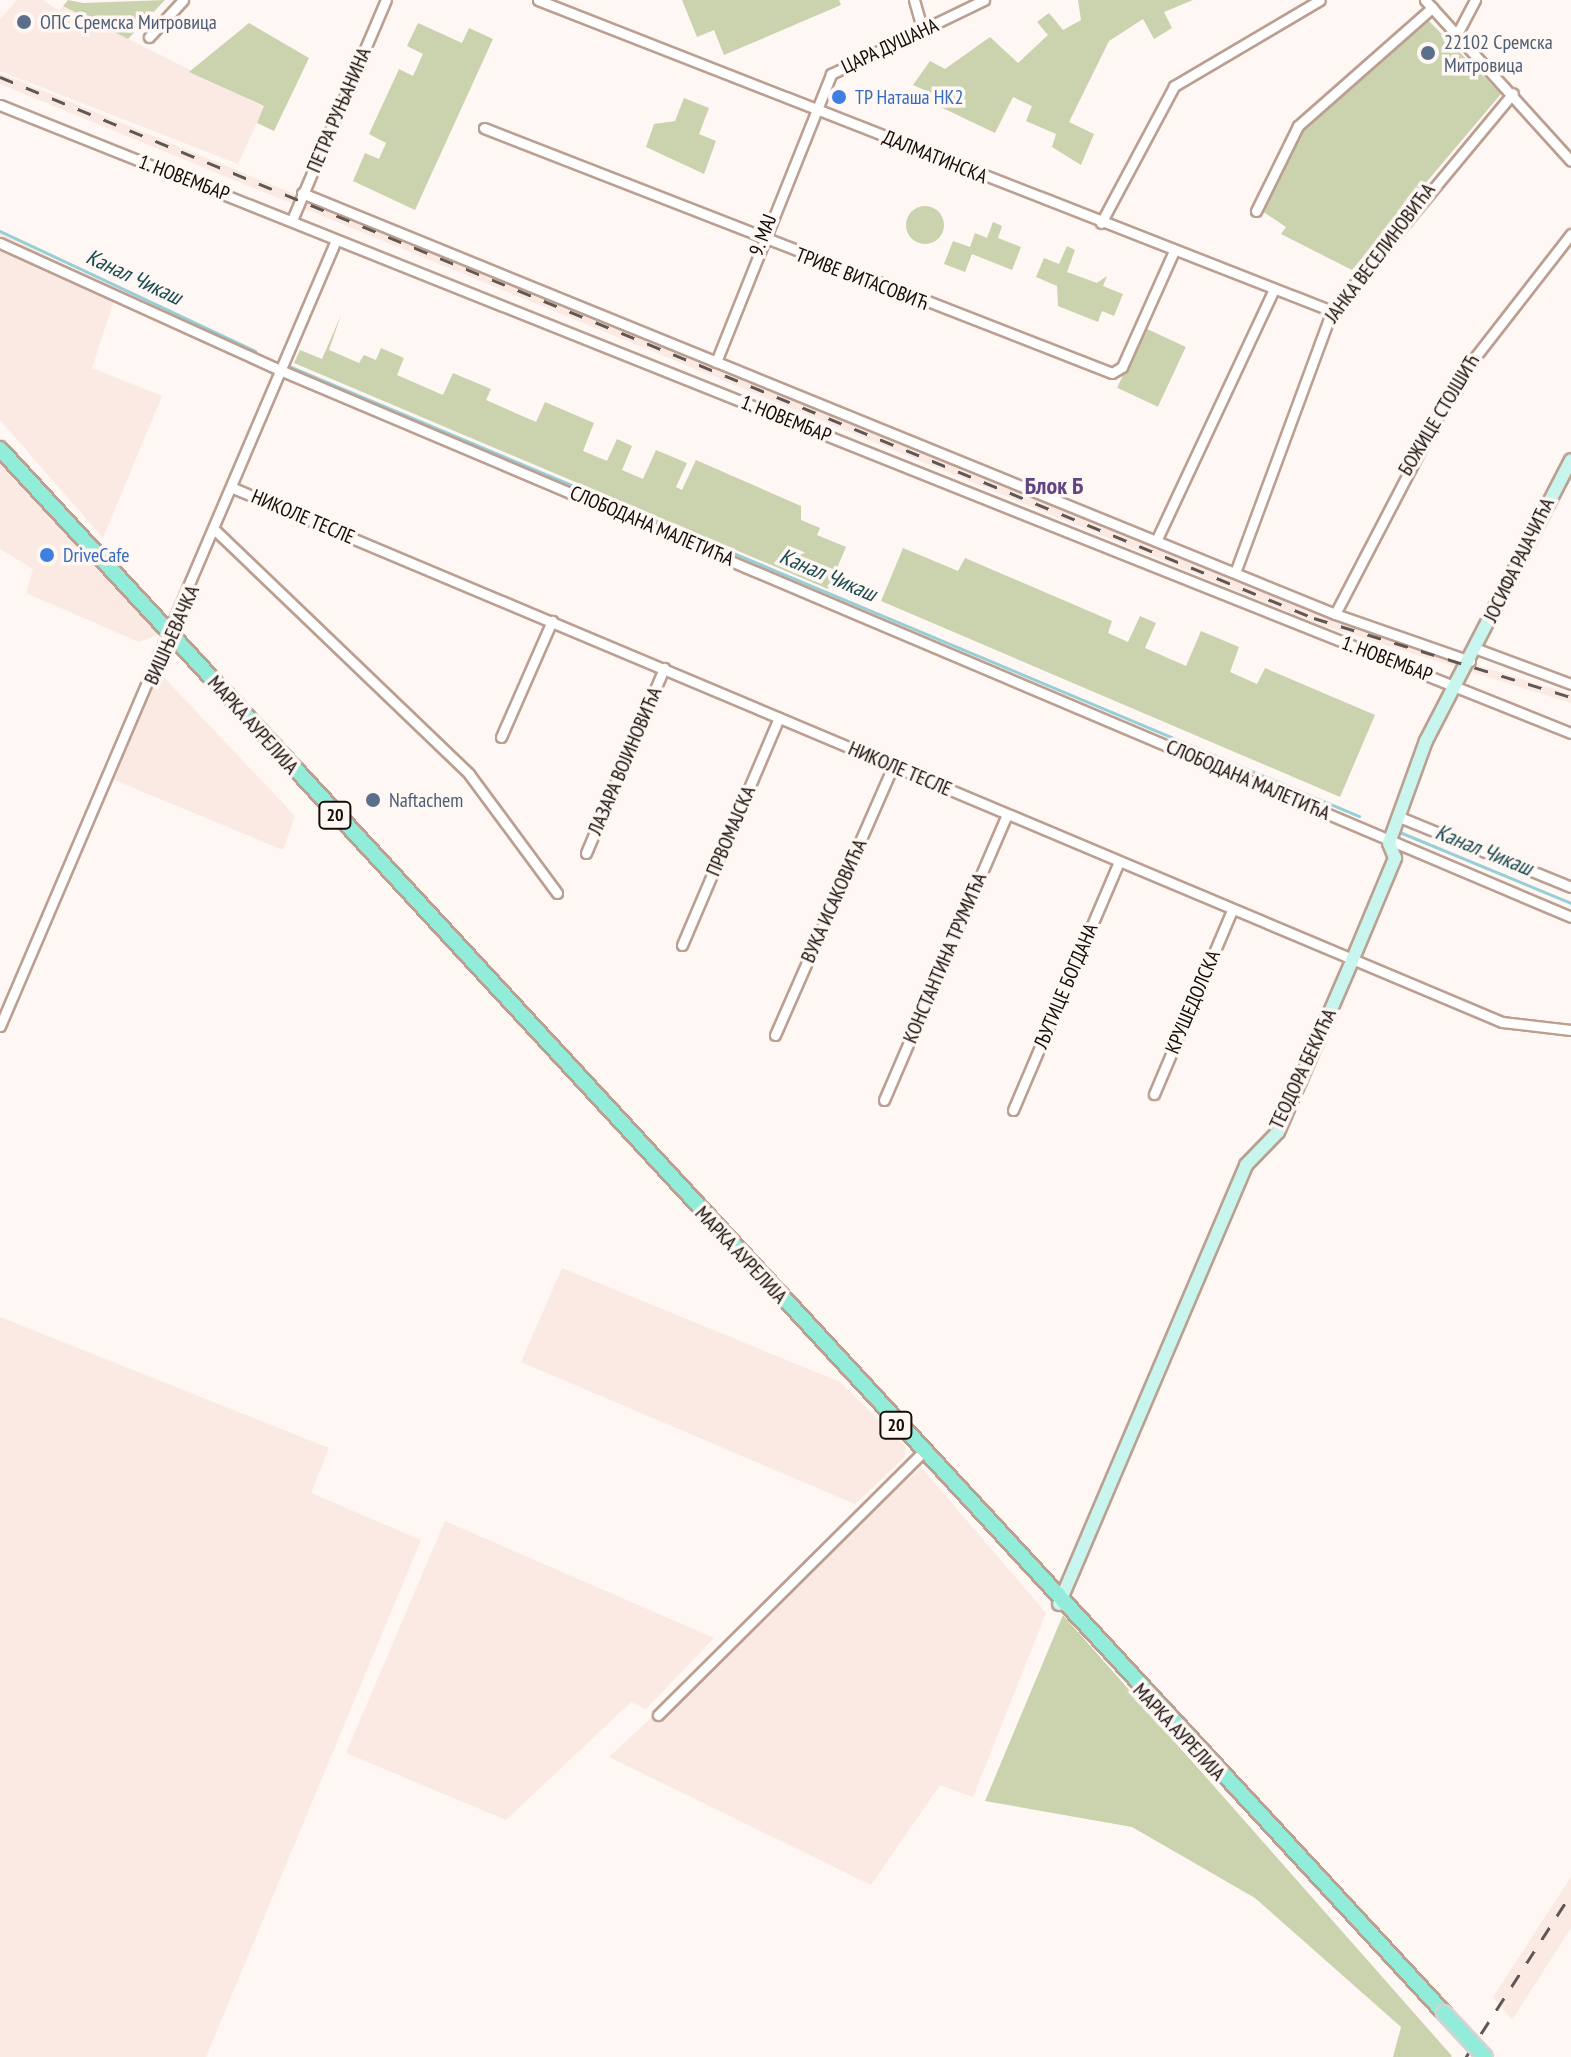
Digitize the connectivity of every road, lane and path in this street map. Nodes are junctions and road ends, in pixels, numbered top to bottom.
1 (183, 0) edge
2 (386, 0) edge
3 (538, 0) edge
4 (914, 0) edge
5 (984, 0) edge
6 (1320, 0) edge
7 (1475, 0) edge
8 (1429, 4) edge
9 (923, 32) junction
10 (1456, 36) junction
11 (149, 37) dead end
12 (1513, 93) junction
13 (0, 105) edge
14 (814, 109) junction
15 (484, 128) dead end
16 (1571, 161) edge
17 (302, 193) junction
18 (1256, 211) dead end
19 (292, 220) junction
20 (1101, 223) junction
21 (1571, 234) edge
22 (336, 240) junction
23 (760, 240) junction
24 (0, 243) edge
25 (1174, 251) junction
26 (1274, 289) junction
27 (1332, 311) junction
28 (716, 362) junction
29 (280, 370) junction
30 (0, 449) edge
31 (1571, 460) edge
32 (233, 488) junction
33 (216, 531) junction
34 (1156, 541) junction
35 (1236, 570) junction
36 (1335, 614) junction
37 (552, 621) junction
38 (169, 634) junction
39 (1474, 655) junction
40 (664, 668) junction
41 (1571, 684) edge
42 (1458, 687) junction
43 (779, 718) junction
44 (1571, 733) edge
45 (501, 737) dead end
46 (893, 766) junction
47 (1007, 815) junction
48 (1397, 818) junction
49 (1391, 839) junction
50 (586, 853) dead end
51 (1119, 862) junction
52 (1571, 887) edge
53 (557, 893) dead end
54 (1232, 910) junction
55 (1571, 917) edge
56 (682, 945) dead end
57 (1352, 961) junction
58 (0, 1026) edge
59 (1571, 1030) edge
60 (775, 1035) dead end
61 (1154, 1094) dead end
62 (884, 1100) dead end
63 (1013, 1110) dead end
64 (922, 1453) junction
65 (1059, 1604) junction
66 (658, 1715) dead end
67 (1485, 2057) edge

1 - 11 street
2 - 17 street, ПЕТРА РУЊАНИНА
3 - 14 street, ДАЛМАТИНСКА
4 - 9 street
5 - 9 street, ЦАРА ДУШАНА
6 - 20 street
7 - 10 street
8 - 10 street
8 - 18 street
9 - 14 street, ЦАРА ДУШАНА
10 - 12 street
12 - 16 street
12 - 27 street, ЈАНКА ВЕСЕЛИНОВИЋА
13 - 19 street, 1. НОВЕМБАР
14 - 20 street, ДАЛМАТИНСКА
14 - 23 street, 9. МАЈ
15 - 23 street, ТРИВЕ ВИТАСОВИЋ
17 - 19 street, ПЕТРА РУЊАНИНА
17 - 28 street, 1. НОВЕМБАР
19 - 22 street, 1. НОВЕМБАР
20 - 25 street, ДАЛМАТИНСКА
21 - 36 street, БОЖИЦЕ СТОЈШИЋ
22 - 29 street, ВИШЊЕВАЧКА
22 - 42 street, 1. НОВЕМБАР
23 - 25 street, ТРИВЕ ВИТАСОВИЋ
23 - 28 street, 9. МАЈ
24 - 29 street, СЛОБОДАНА МАЛЕТИЋА
25 - 26 street, ДАЛМАТИНСКА
26 - 27 street, ДАЛМАТИНСКА
26 - 34 street
27 - 35 street, ЈАНКА ВЕСЕЛИНОВИЋА
28 - 34 street, 1. НОВЕМБАР
29 - 32 street, ВИШЊЕВАЧКА
29 - 49 street, СЛОБОДАНА МАЛЕТИЋА
30 - 38 main road, МАРКА АУРЕЛИЈА / 20
31 - 39 street, ЈОСИФА РАЈАЧИЋА
32 - 33 street, ВИШЊЕВАЧКА
32 - 37 street, НИКОЛЕ ТЕСЛЕ
33 - 38 street, ВИШЊЕВАЧКА
33 - 53 street
34 - 35 street, 1. НОВЕМБАР
35 - 36 street, 1. НОВЕМБАР
36 - 39 street, 1. НОВЕМБАР
37 - 40 street, НИКОЛЕ ТЕСЛЕ
37 - 45 street
38 - 58 street, ВИШЊЕВАЧКА
38 - 64 main road, МАРКА АУРЕЛИЈА / 20
39 - 41 street, 1. НОВЕМБАР
39 - 42 street, ТЕОДОРА БЕКИЋА
40 - 43 street, НИКОЛЕ ТЕСЛЕ
40 - 50 street, ЛАЗАРА ВОЈИНОВИЋА
42 - 44 street, 1. НОВЕМБАР
42 - 48 street, ТЕОДОРА БЕКИЋА
43 - 46 street, НИКОЛЕ ТЕСЛЕ
43 - 56 street, ПРВОМАЈСКА
46 - 47 street, НИКОЛЕ ТЕСЛЕ
46 - 60 street, ВУКА ИСАКОВИЋА
47 - 51 street, НИКОЛЕ ТЕСЛЕ
47 - 62 street, КОНСТАНТИНА ТРУМИЋА
48 - 49 street, ТЕОДОРА БЕКИЋА
48 - 52 street
49 - 55 street, СЛОБОДАНА МАЛЕТИЋА
49 - 57 street, ТЕОДОРА БЕКИЋА
51 - 54 street, НИКОЛЕ ТЕСЛЕ
51 - 63 street, ЉУТИЦЕ БОГДАНА
54 - 57 street, НИКОЛЕ ТЕСЛЕ
54 - 61 street, КРУШЕДОЛСКА
57 - 59 street, НИКОЛЕ ТЕСЛЕ
57 - 65 street, ТЕОДОРА БЕКИЋА
64 - 65 main road, МАРКА АУРЕЛИЈА / 20
64 - 66 street
65 - 67 main road, МАРКА АУРЕЛИЈА / 20, bridge

